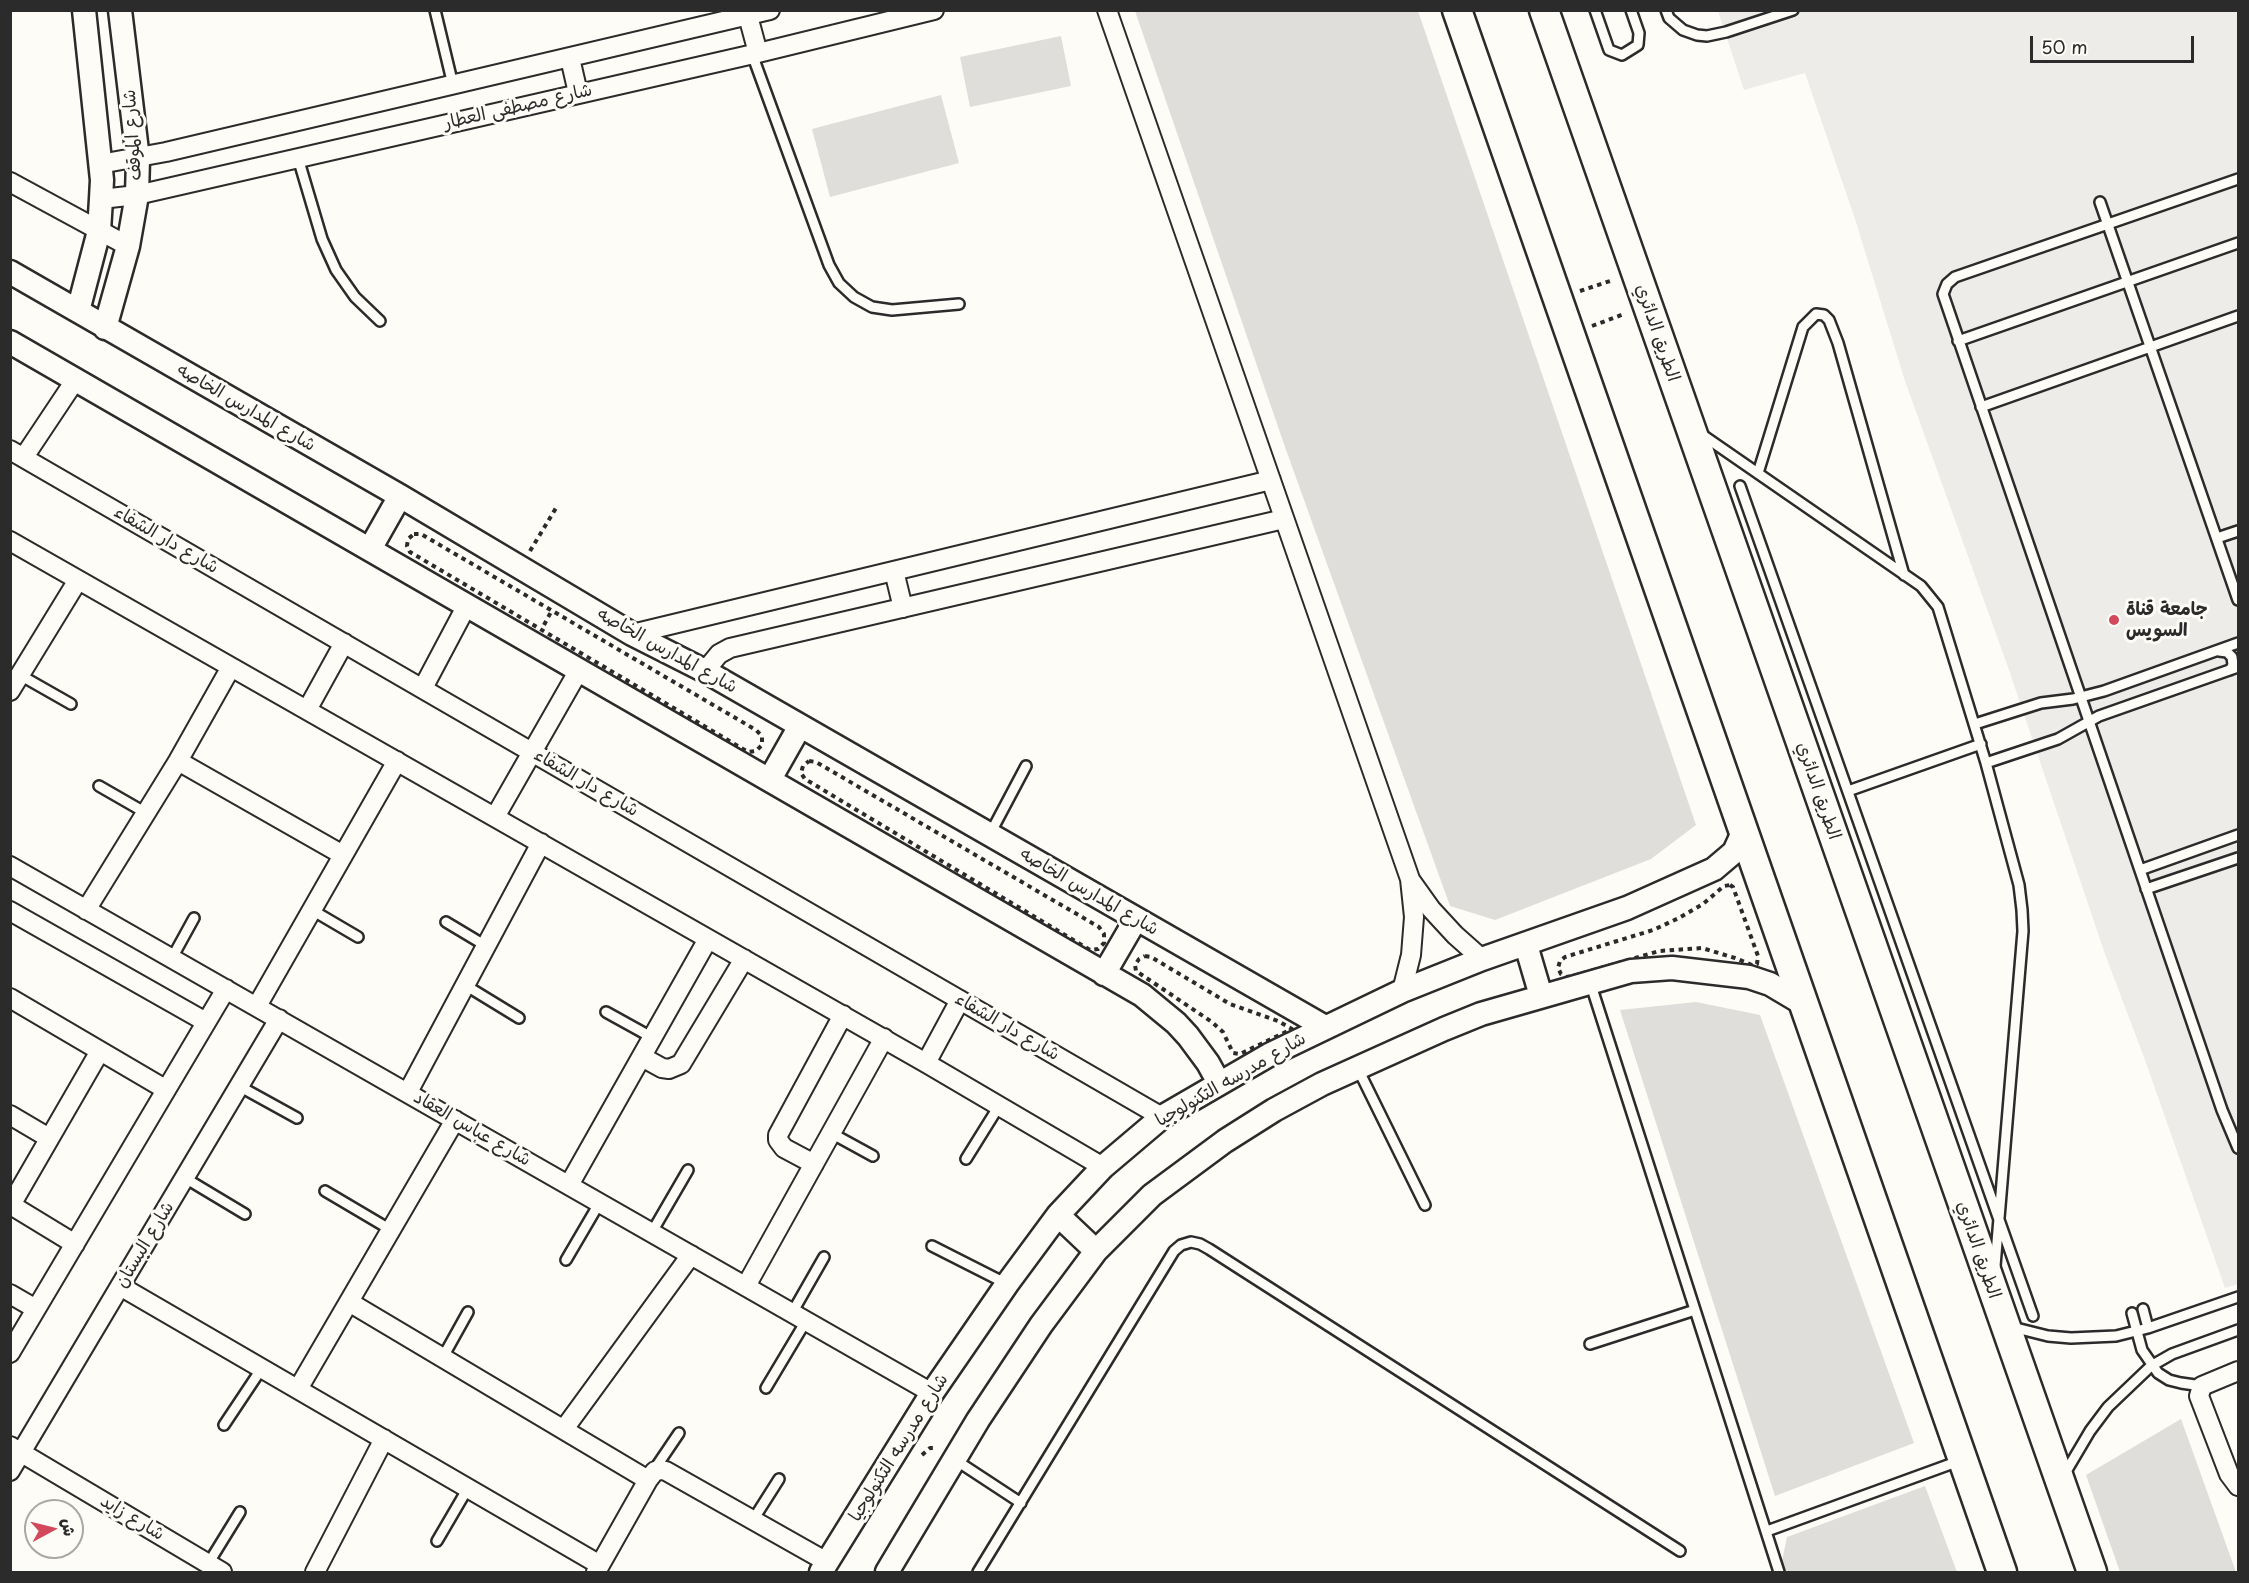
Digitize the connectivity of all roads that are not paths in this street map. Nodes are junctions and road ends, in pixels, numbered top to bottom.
1 (84, 10) edge
2 (120, 10) edge
3 (435, 10) edge
4 (770, 10) edge
5 (934, 10) edge
6 (1107, 10) edge
7 (1457, 10) edge
8 (1544, 10) edge
9 (1595, 10) edge
10 (1631, 10) edge
11 (1666, 10) edge
12 (1793, 10) edge
13 (748, 16) junction
14 (755, 53) junction
15 (570, 58) junction
16 (453, 85) junction
17 (578, 93) junction
18 (298, 158) junction
19 (138, 159) junction
20 (100, 164) junction
21 (2238, 179) edge
22 (10, 182) edge
23 (137, 195) junction
24 (101, 199) junction
25 (2100, 202) dead end
26 (2108, 225) junction
27 (99, 231) junction
28 (2238, 243) edge
29 (128, 246) junction
30 (10, 272) edge
31 (2128, 282) junction
32 (959, 304) dead end
33 (78, 311) junction
34 (2238, 316) edge
35 (380, 321) dead end
36 (105, 328) junction
37 (1958, 341) junction
38 (10, 342) edge
39 (2151, 346) junction
40 (76, 379) junction
41 (1981, 407) junction
42 (1689, 426) junction
43 (17, 454) edge
44 (1758, 473) junction
45 (1271, 480) junction
46 (1740, 486) dead end
47 (400, 496) junction
48 (1284, 519) junction
49 (2238, 531) edge
50 (2217, 538) junction
51 (10, 541) edge
52 (370, 549) junction
53 (894, 571) junction
54 (1905, 575) junction
55 (78, 580) junction
56 (2238, 600) edge
57 (467, 605) junction
58 (903, 608) junction
59 (632, 634) junction
60 (344, 643) junction
61 (2238, 643) edge
62 (2220, 651) junction
63 (231, 667) junction
64 (579, 670) junction
65 (2236, 670) edge
66 (705, 671) junction
67 (20, 675) junction
68 (423, 688) junction
69 (10, 691) edge
70 (2081, 697) junction
71 (71, 704) dead end
72 (307, 710) junction
73 (2089, 720) junction
74 (1976, 724) junction
75 (800, 726) junction
76 (1981, 744) junction
77 (532, 752) junction
78 (178, 761) junction
79 (397, 761) junction
80 (1986, 763) junction
81 (1026, 766) dead end
82 (770, 779) junction
83 (99, 786) dead end
84 (1848, 791) junction
85 (146, 813) junction
86 (495, 817) junction
87 (1744, 830) junction
88 (990, 834) junction
89 (2238, 835) edge
90 (541, 843) junction
91 (343, 855) junction
92 (2238, 858) edge
93 (10, 866) edge
94 (2140, 870) junction
95 (1410, 879) junction
96 (2146, 889) junction
97 (86, 910) junction
98 (312, 910) junction
99 (10, 911) edge
100 (194, 918) dead end
101 (1136, 919) junction
102 (446, 922) dead end
103 (358, 937) dead end
104 (708, 939) junction
105 (486, 945) junction
106 (1526, 945) junction
107 (172, 958) junction
108 (744, 959) junction
109 (1482, 959) junction
110 (1104, 974) junction
111 (1590, 982) junction
112 (465, 985) junction
113 (226, 988) junction
114 (1402, 991) junction
115 (1541, 996) junction
116 (10, 998) edge
117 (960, 1000) junction
118 (1802, 1003) junction
119 (257, 1006) junction
120 (606, 1012) dead end
121 (843, 1016) junction
122 (519, 1018) dead end
123 (279, 1019) junction
124 (206, 1022) junction
125 (1325, 1027) junction
126 (653, 1038) junction
127 (884, 1038) junction
128 (100, 1051) junction
129 (642, 1057) junction
130 (927, 1063) junction
131 (1357, 1067) junction
132 (1219, 1083) junction
133 (240, 1086) junction
134 (165, 1089) junction
135 (408, 1092) junction
136 (999, 1106) junction
137 (10, 1114) edge
138 (1162, 1117) junction
139 (297, 1118) dead end
140 (455, 1120) junction
141 (831, 1133) junction
142 (49, 1138) junction
143 (2238, 1148) edge
144 (873, 1156) dead end
145 (966, 1159) dead end
146 (814, 1164) junction
147 (1103, 1167) junction
148 (688, 1170) dead end
149 (185, 1178) junction
150 (569, 1185) junction
151 (325, 1191) dead end
152 (600, 1202) junction
153 (1425, 1204) dead end
154 (245, 1214) dead end
155 (1058, 1215) junction
156 (1999, 1219) junction
157 (391, 1230) junction
158 (652, 1232) junction
159 (75, 1244) junction
160 (932, 1246) dead end
161 (1096, 1251) junction
162 (691, 1255) junction
163 (824, 1257) dead end
164 (566, 1260) dead end
165 (1007, 1284) junction
166 (120, 1286) junction
167 (746, 1286) junction
168 (1993, 1293) junction
169 (10, 1294) edge
170 (2238, 1297) edge
171 (349, 1302) junction
172 (36, 1309) junction
173 (2143, 1309) dead end
174 (1695, 1310) junction
175 (468, 1312) dead end
176 (2132, 1312) dead end
177 (2033, 1316) dead end
178 (799, 1317) junction
179 (2005, 1324) junction
180 (2143, 1330) junction
181 (2238, 1330) edge
182 (1590, 1344) dead end
183 (10, 1353) edge
184 (443, 1357) junction
185 (2151, 1366) junction
186 (262, 1368) junction
187 (2238, 1371) edge
188 (2202, 1386) junction
189 (766, 1388) dead end
190 (297, 1389) junction
191 (932, 1393) junction
192 (224, 1425) dead end
193 (564, 1429) junction
194 (679, 1433) dead end
195 (384, 1439) junction
196 (16, 1449) edge
197 (954, 1459) junction
198 (1962, 1460) junction
199 (10, 1472) edge
200 (649, 1478) junction
201 (779, 1479) dead end
202 (2061, 1482) junction
203 (2238, 1486) edge
204 (468, 1488) junction
205 (1021, 1503) junction
206 (240, 1512) dead end
207 (753, 1520) junction
208 (1767, 1532) junction
209 (437, 1541) dead end
210 (1680, 1551) dead end
211 (824, 1567) edge
212 (598, 1568) edge
213 (215, 1570) edge
214 (315, 1572) edge
215 (887, 1572) edge
216 (978, 1572) edge
217 (1779, 1572) edge
218 (2002, 1572) edge
219 (2092, 1572) edge

1 - 20 street, شارع الموقف
2 - 19 street, شارع الموقف
3 - 16 lane
4 - 13 street, شارع مصطفى العطار
5 - 14 street, شارع مصطفى العطار
6 - 45 street
7 - 87 main road
8 - 42 main road, الطريق الدائري
9 - 10 lane
11 - 12 lane
13 - 14 street
13 - 15 street, شارع مصطفى العطار
14 - 17 street, شارع مصطفى العطار
14 - 32 lane
15 - 16 street, شارع مصطفى العطار
15 - 17 street
16 - 19 street, شارع مصطفى العطار
17 - 18 street, شارع مصطفى العطار
18 - 23 street, شارع مصطفى العطار
18 - 35 lane
19 - 20 street, شارع مصطفى العطار
19 - 23 street, شارع الموقف
20 - 24 street, شارع الموقف
21 - 26 lane
22 - 27 street
23 - 24 street, شارع مصطفى العطار
23 - 29 street, شارع الموقف
24 - 27 street, شارع الموقف
25 - 26 lane
26 - 31 lane
26 - 37 lane
27 - 29 street
27 - 33 street, شارع الموقف
28 - 31 lane
29 - 36 street, شارع الموقف
30 - 33 street, شارع المدارس الخاصه
31 - 37 lane
31 - 39 lane
33 - 36 street, شارع المدارس الخاصه
34 - 39 lane
36 - 47 street, شارع المدارس الخاصه
37 - 41 lane
38 - 40 street
39 - 41 lane
39 - 50 lane
40 - 43 street
40 - 52 street
41 - 70 lane
42 - 44 lane
42 - 168 main road, الطريق الدائري
43 - 60 street, شارع دار الشفاء
44 - 54 lane
44 - 54 lane
45 - 48 street
45 - 53 street
46 - 84 lane
47 - 52 street
47 - 59 street, شارع المدارس الخاصه
48 - 58 street
48 - 95 street
49 - 50 lane
50 - 56 lane
51 - 55 street
52 - 57 street
53 - 58 street
53 - 59 street
54 - 74 lane
55 - 63 street
55 - 67 street
57 - 64 street
57 - 68 street
58 - 66 street
59 - 66 street, شارع المدارس الخاصه
60 - 68 street, شارع دار الشفاء
60 - 72 street
61 - 62 lane
62 - 65 lane
62 - 70 lane
63 - 72 street
63 - 78 street
64 - 77 street
64 - 82 street
65 - 73 lane
66 - 75 street, شارع المدارس الخاصه
67 - 69 street
67 - 71 lane
68 - 77 street, شارع دار الشفاء
70 - 73 lane
70 - 74 lane
72 - 79 street
73 - 80 lane
73 - 94 lane
74 - 76 lane
75 - 82 street
75 - 88 street, شارع المدارس الخاصه
76 - 80 lane
76 - 84 lane
77 - 86 street
77 - 117 street, شارع دار الشفاء
78 - 85 street
78 - 91 street
79 - 86 street
79 - 91 street
80 - 156 lane
81 - 88 lane
82 - 110 street
83 - 85 lane
84 - 156 lane
85 - 97 street
86 - 90 street
87 - 106 street, شارع مدرسه التكنولوجيا
87 - 118 main road
88 - 101 street, شارع المدارس الخاصه
89 - 94 lane
90 - 104 street
90 - 105 street
91 - 98 street
92 - 96 lane
93 - 97 street, شارع عباس العقاد
94 - 96 lane
95 - 109 street
95 - 114 street
96 - 143 lane
97 - 107 street, شارع عباس العقاد
98 - 103 lane
98 - 119 street
99 - 124 street
100 - 107 lane
101 - 110 street
101 - 125 street, شارع المدارس الخاصه
102 - 105 lane
104 - 108 street
104 - 126 street
105 - 112 street
106 - 109 street, شارع مدرسه التكنولوجيا
106 - 115 street
107 - 113 street, شارع عباس العقاد
108 - 121 street
108 - 129 street
109 - 114 street, شارع مدرسه التكنولوجيا
110 - 132 street
111 - 115 street
111 - 118 street
111 - 174 lane
112 - 122 lane
112 - 135 street
113 - 119 street, شارع عباس العقاد
113 - 124 street
114 - 125 street, شارع مدرسه التكنولوجيا
115 - 131 street
116 - 128 street
117 - 130 street
117 - 138 street, شارع دار الشفاء
118 - 198 main road
119 - 123 street, شارع عباس العقاد
120 - 126 lane
121 - 127 street
121 - 146 street
123 - 133 street, شارع البستان
123 - 135 street, شارع عباس العقاد
124 - 134 street
125 - 132 street, شارع مدرسه التكنولوجيا
126 - 129 street
127 - 130 street
127 - 141 street
128 - 134 street
128 - 142 street
129 - 150 street
130 - 136 street
131 - 153 lane
131 - 161 street
132 - 138 street, شارع مدرسه التكنولوجيا
133 - 139 lane
133 - 149 street, شارع البستان
134 - 159 street
135 - 140 street, شارع عباس العقاد
136 - 145 lane
136 - 147 street
137 - 142 street
138 - 147 street, شارع مدرسه التكنولوجيا
140 - 150 street, شارع عباس العقاد
140 - 157 street
141 - 144 lane
141 - 146 street
142 - 159 street
146 - 167 street
147 - 155 street, شارع مدرسه التكنولوجيا
148 - 158 lane
149 - 154 lane
149 - 166 street, شارع البستان
150 - 152 street, شارع عباس العقاد
151 - 157 lane
152 - 158 street, شارع عباس العقاد
152 - 164 lane
155 - 161 street
155 - 165 street, شارع مدرسه التكنولوجيا
156 - 168 lane
156 - 177 lane
157 - 171 street
158 - 162 street, شارع عباس العقاد
159 - 172 street
160 - 165 lane
161 - 197 street
162 - 167 street, شارع عباس العقاد
162 - 193 street
163 - 178 lane
165 - 191 street, شارع مدرسه التكنولوجيا
166 - 186 street
166 - 196 street, شارع البستان
167 - 178 street, شارع عباس العقاد
168 - 179 main road, الطريق الدائري
169 - 172 street
170 - 180 lane
171 - 184 street
171 - 190 street
172 - 183 street
173 - 180 lane
174 - 182 lane
174 - 208 lane
175 - 184 lane
176 - 180 lane
178 - 189 lane
178 - 191 street, شارع عباس العقاد
179 - 180 lane
179 - 202 main road, الطريق الدائري
180 - 185 lane
181 - 185 lane
184 - 193 street
185 - 188 lane
185 - 202 lane
186 - 190 street
186 - 192 lane
187 - 188 street
188 - 203 street
190 - 195 street
191 - 211 street, شارع مدرسه التكنولوجيا
193 - 200 street
194 - 200 lane
195 - 204 street
195 - 214 street
196 - 199 street, شارع البستان
196 - 213 street, شارع زايد
197 - 205 lane
197 - 215 street
198 - 208 lane
198 - 218 main road
200 - 207 street
200 - 212 street
201 - 207 lane
202 - 219 main road, الطريق الدائري
204 - 209 lane
204 - 212 street
205 - 210 lane
205 - 216 lane
206 - 213 lane
207 - 211 street
208 - 217 lane

